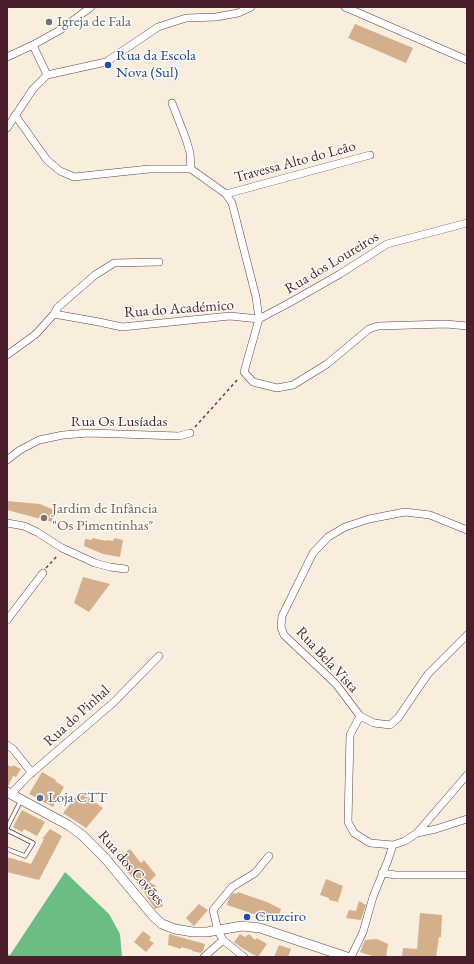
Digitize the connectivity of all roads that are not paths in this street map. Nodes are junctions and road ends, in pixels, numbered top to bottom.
1 (90, 7) edge
2 (251, 7) edge
3 (345, 7) edge
4 (33, 45) junction
5 (7, 57) edge
6 (467, 60) edge
7 (47, 75) junction
8 (172, 103) dead end
9 (15, 115) junction
10 (7, 128) edge
11 (370, 155) dead end
12 (191, 169) junction
13 (226, 194) junction
14 (467, 223) edge
15 (159, 262) dead end
16 (54, 314) junction
17 (259, 319) junction
18 (467, 326) edge
19 (7, 355) edge
20 (190, 433) road end
21 (7, 460) edge
22 (7, 523) edge
23 (467, 530) edge
24 (125, 569) dead end
25 (43, 573) road end
26 (7, 620) edge
27 (467, 635) edge
28 (159, 656) dead end
29 (360, 716) junction
30 (7, 744) edge
31 (32, 773) junction
32 (467, 775) edge
33 (9, 793) edge
34 (21, 799) junction
35 (467, 819) edge
36 (7, 829) edge
37 (417, 833) junction
38 (393, 845) junction
39 (7, 849) edge
40 (269, 856) dead end
41 (382, 873) junction
42 (467, 875) edge
43 (218, 931) junction
44 (223, 940) junction
45 (204, 957) edge
46 (244, 957) edge
47 (347, 957) edge
48 (351, 957) edge

1 - 4 street
2 - 7 street
3 - 6 street
4 - 5 street
4 - 7 street
7 - 9 street
8 - 12 street
9 - 10 street
9 - 12 street
11 - 13 street, Travessa Alto do Leão
12 - 13 street
13 - 17 street
14 - 17 street, Rua dos Loureiros
15 - 16 street
16 - 17 street, Rua do Académico
16 - 19 street
17 - 18 street
20 - 21 street, Rua Os Lusíadas
22 - 24 street
23 - 29 street, Rua Bela Vista
25 - 26 street
27 - 29 street
28 - 31 street, Rua do Pinhal
29 - 38 street, Rua Bela Vista
30 - 31 street
31 - 33 street, Rua do Pinhal
32 - 37 street
33 - 34 street, Rua dos Covões
34 - 36 lane
34 - 43 street, Rua dos Covões
35 - 37 street, Rua Bela Vista
36 - 39 lane
37 - 38 street, Rua Bela Vista
38 - 41 street
40 - 43 street
41 - 42 street
41 - 48 street
43 - 44 street
43 - 47 street, Rua dos Covões
44 - 45 street
44 - 46 street

